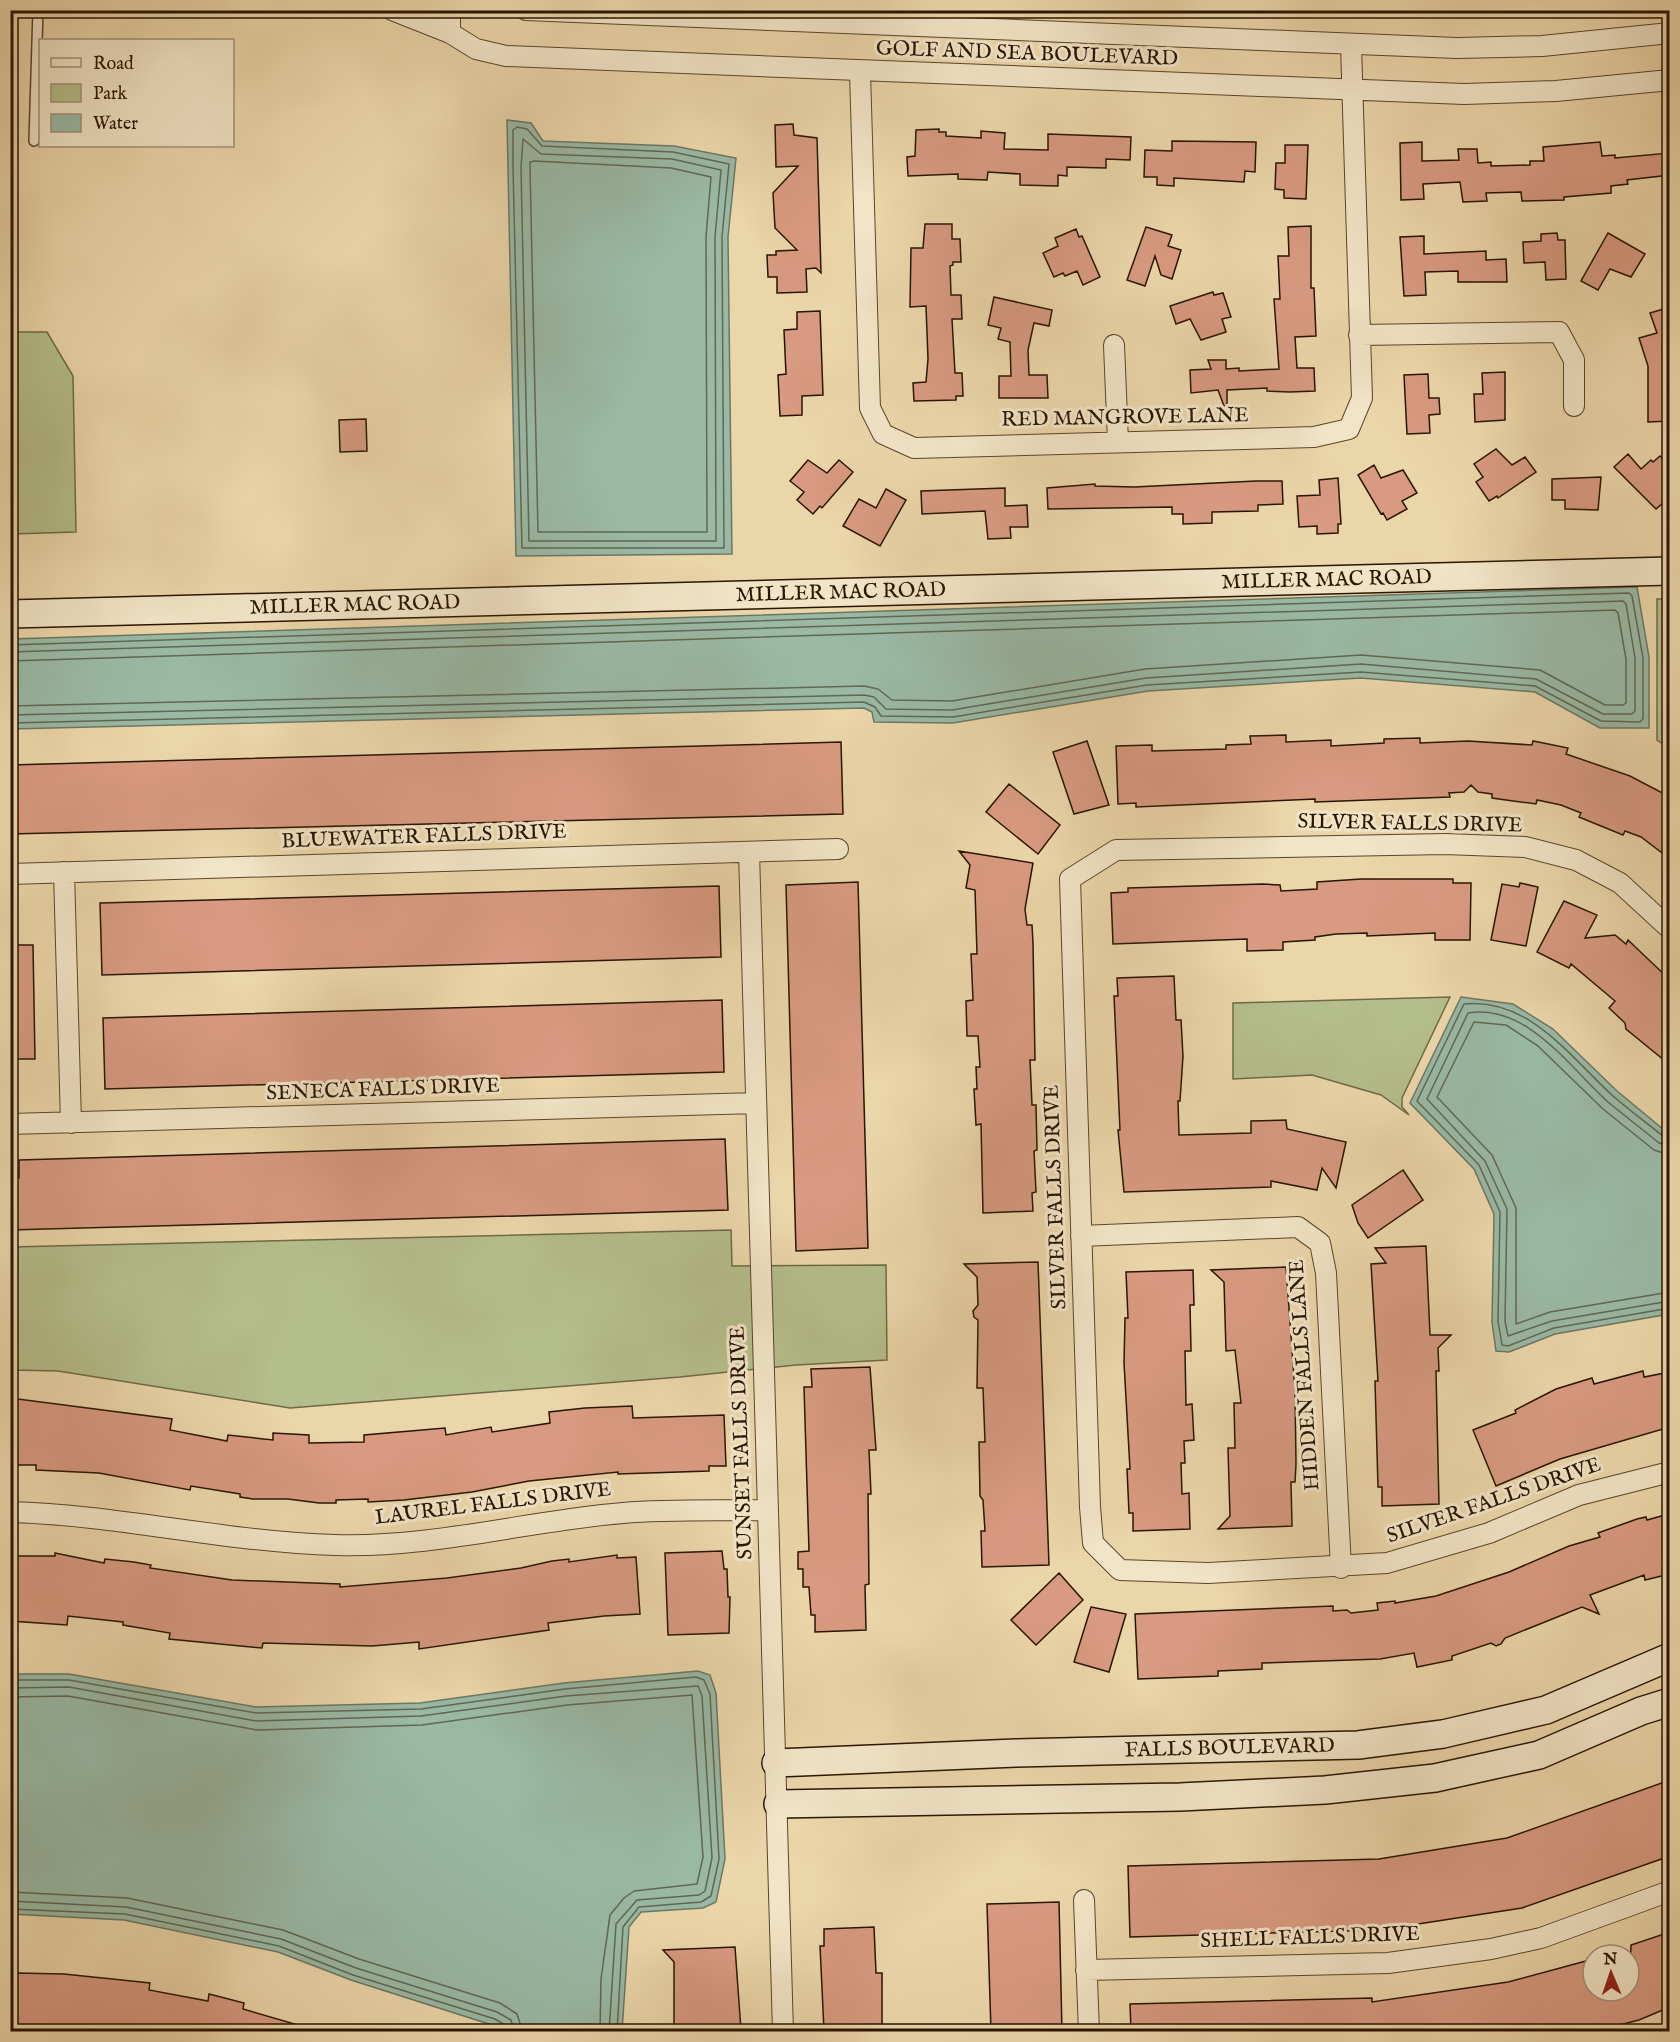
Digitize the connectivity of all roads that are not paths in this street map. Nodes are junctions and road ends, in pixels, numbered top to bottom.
1 (38, 10) edge
2 (392, 10) edge
3 (450, 10) edge
4 (526, 10) edge
5 (450, 33) junction
6 (1670, 33) edge
7 (1351, 45) junction
8 (860, 72) junction
9 (1670, 80) edge
10 (1353, 92) junction
11 (34, 141) dead end
12 (1359, 335) junction
13 (1114, 345) dead end
14 (1574, 406) dead end
15 (1118, 442) junction
16 (1670, 572) edge
17 (10, 614) edge
18 (838, 849) dead end
19 (750, 852) junction
20 (64, 872) junction
21 (10, 873) edge
22 (1670, 929) edge
23 (756, 1103) junction
24 (71, 1123) junction
25 (10, 1124) edge
26 (1081, 1236) junction
27 (1670, 1472) edge
28 (768, 1510) junction
29 (10, 1512) edge
30 (1341, 1568) junction
31 (1670, 1656) edge
32 (1670, 1702) edge
33 (776, 1763) junction
34 (778, 1804) junction
35 (1670, 1891) edge
36 (1084, 1900) dead end
37 (1086, 1970) junction
38 (783, 2031) edge
39 (1089, 2031) edge

1 - 11 lane
2 - 5 street, GOLF AND SEA BOULEVARD
3 - 5 street
4 - 7 street, GOLF AND SEA BOULEVARD
5 - 8 street, GOLF AND SEA BOULEVARD
6 - 7 street, GOLF AND SEA BOULEVARD
7 - 10 street, RED MANGROVE LANE
8 - 10 street, GOLF AND SEA BOULEVARD
8 - 15 street, RED MANGROVE LANE
9 - 10 street, GOLF AND SEA BOULEVARD
10 - 12 street, RED MANGROVE LANE
12 - 14 street
12 - 15 street, RED MANGROVE LANE
13 - 15 street
16 - 17 street, MILLER MAC ROAD
18 - 19 street, BLUEWATER FALLS DRIVE
19 - 20 street, BLUEWATER FALLS DRIVE
19 - 23 street, SUNSET FALLS DRIVE
20 - 21 street, BLUEWATER FALLS DRIVE
20 - 24 street
22 - 26 street, SILVER FALLS DRIVE
23 - 24 street, SENECA FALLS DRIVE
23 - 28 street, SUNSET FALLS DRIVE
24 - 25 street, SENECA FALLS DRIVE
26 - 30 street, SILVER FALLS DRIVE
26 - 30 street, HIDDEN FALLS LANE
27 - 30 street, SILVER FALLS DRIVE
28 - 29 street, LAUREL FALLS DRIVE
28 - 33 street, SUNSET FALLS DRIVE
31 - 33 street, FALLS BOULEVARD
32 - 34 street, FALLS BOULEVARD
33 - 34 street, SUNSET FALLS DRIVE
34 - 38 street, SUNSET FALLS DRIVE
35 - 37 street, SHELL FALLS DRIVE
36 - 37 street
37 - 39 street

